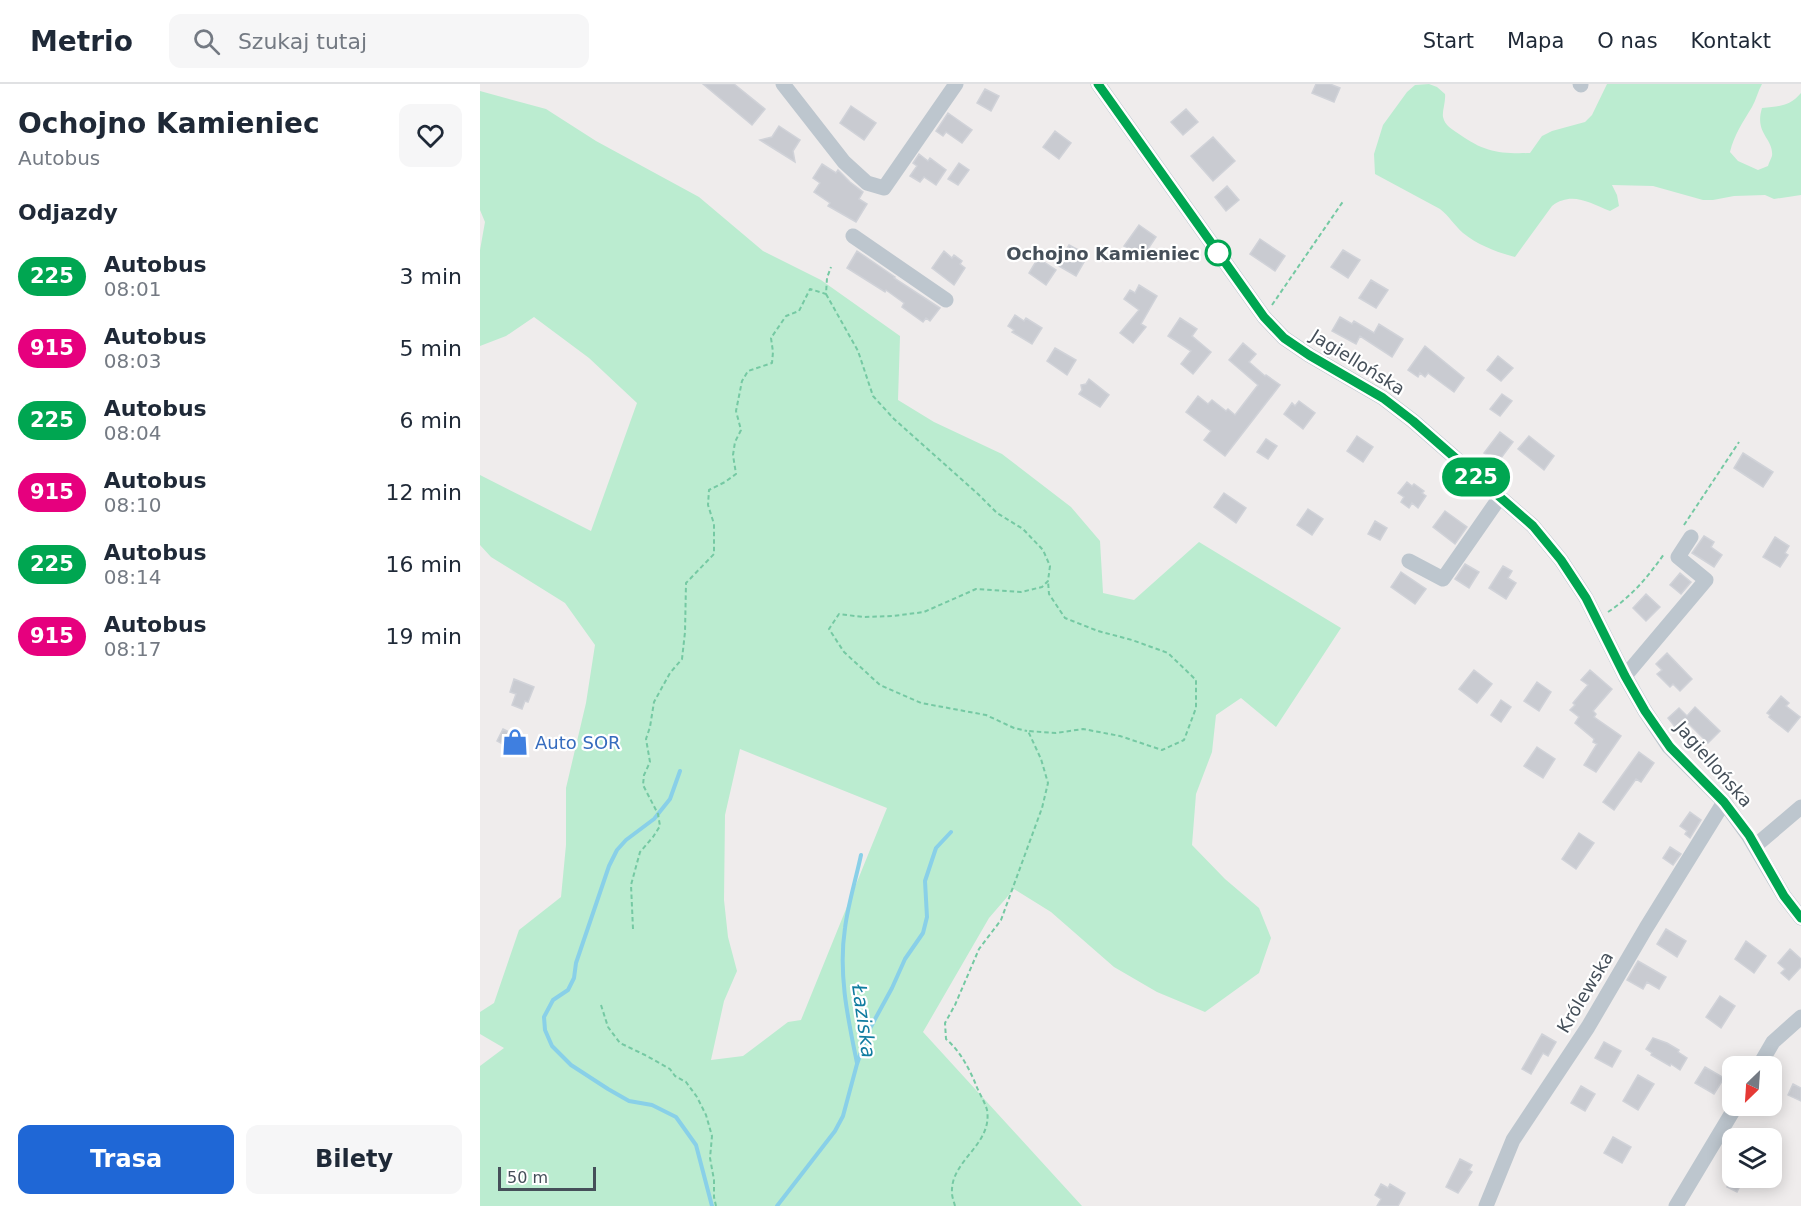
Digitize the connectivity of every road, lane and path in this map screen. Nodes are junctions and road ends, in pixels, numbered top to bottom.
1 (783, 84) edge
2 (956, 84) edge
3 (1098, 84) edge
4 (1344, 200) dead end
5 (854, 236) dead end
6 (831, 267) dead end
7 (826, 294) junction
8 (946, 300) dead end
9 (1264, 317) junction
10 (1500, 497) junction
11 (1691, 537) dead end
12 (1409, 561) dead end
13 (1048, 581) junction
14 (1625, 676) junction
15 (1028, 731) junction
16 (1724, 802) junction
17 (1801, 807) edge
18 (1755, 846) junction
19 (1801, 918) edge
20 (633, 929) dead end
21 (601, 1005) dead end
22 (1801, 1017) edge
23 (1765, 1056) edge
24 (1730, 1116) edge
25 (716, 1206) edge
26 (955, 1206) edge
27 (1486, 1206) edge
28 (1676, 1206) edge

1 - 2 street
3 - 9 street, Jagiellońska
4 - 9 path
5 - 8 street
6 - 7 path
7 - 13 path
7 - 20 path
9 - 10 street, Jagiellońska
10 - 12 street
10 - 14 street, Jagiellońska
11 - 14 street
13 - 15 path
13 - 15 path
14 - 16 street, Jagiellońska
15 - 26 path
16 - 18 street, Jagiellońska
16 - 27 street, Królewska
17 - 18 street
18 - 19 street, Jagiellońska
21 - 25 path
22 - 23 street
24 - 28 street

